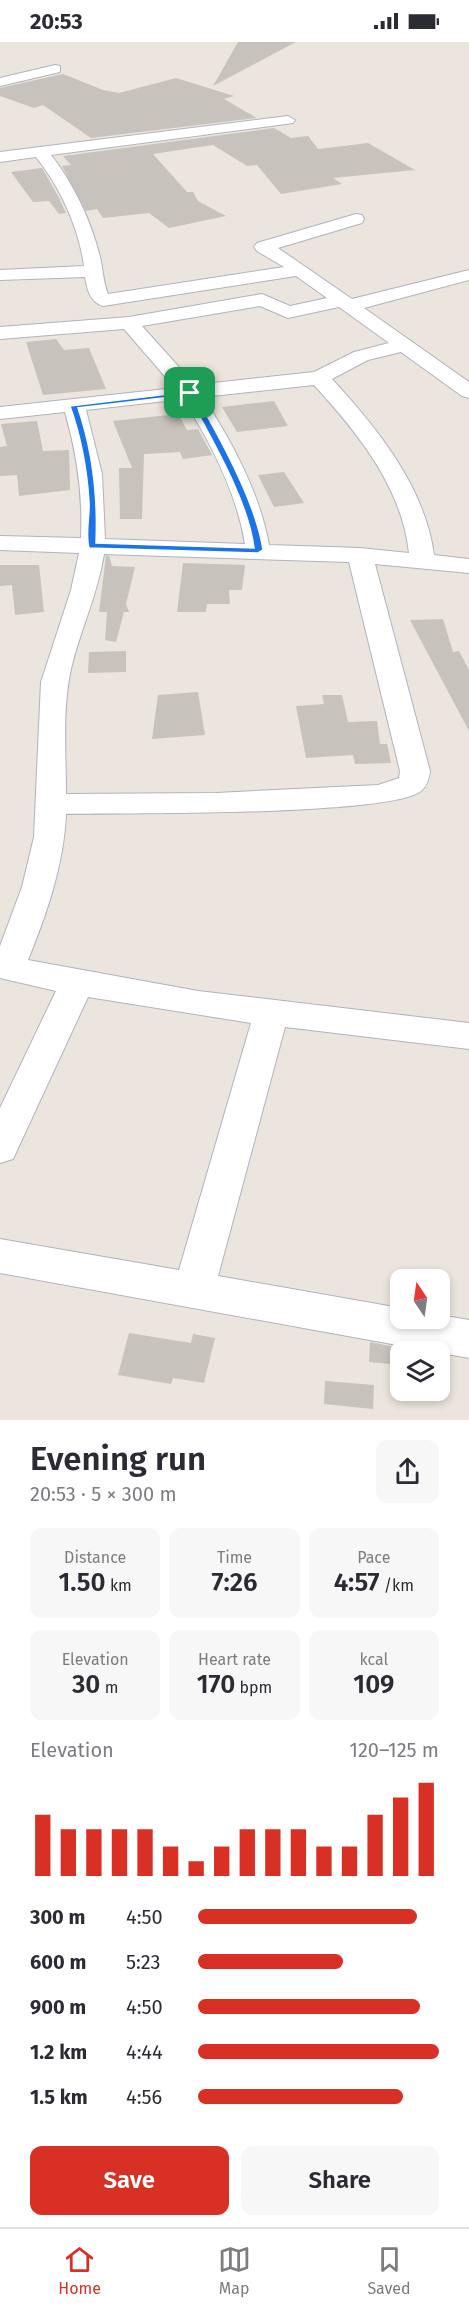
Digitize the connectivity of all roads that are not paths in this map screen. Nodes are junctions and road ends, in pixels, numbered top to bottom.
1 (54, 69) dead end
2 (0, 82) edge
3 (288, 120) dead end
4 (182, 121) dead end
5 (0, 143) edge
6 (41, 153) junction
7 (0, 157) edge
8 (356, 219) dead end
9 (297, 270) junction
10 (92, 271) junction
11 (0, 275) edge
12 (469, 275) edge
13 (344, 303) junction
14 (129, 323) junction
15 (0, 333) edge
16 (403, 346) junction
17 (319, 378) junction
18 (469, 392) edge
19 (190, 393) junction
20 (74, 406) junction
21 (0, 413) edge
22 (0, 543) edge
23 (92, 546) junction
24 (258, 550) junction
25 (360, 555) junction
26 (422, 560) junction
27 (469, 566) edge
28 (51, 804) junction
29 (4, 966) edge
30 (77, 983) junction
31 (272, 1011) junction
32 (469, 1036) edge
33 (7, 1113) edge
34 (0, 1148) edge
35 (0, 1256) edge
36 (194, 1289) junction
37 (469, 1339) edge

1 - 2 street
3 - 6 street
4 - 5 street
6 - 7 street
6 - 10 street
8 - 9 street
9 - 10 street
9 - 13 street
10 - 11 street
12 - 13 street
13 - 14 street
13 - 16 street
14 - 15 street
14 - 19 street
16 - 17 street
16 - 18 street
17 - 19 street
17 - 26 street
19 - 20 street
19 - 24 street
20 - 21 street
20 - 23 street
22 - 23 street
23 - 24 street
23 - 28 street
24 - 25 street
25 - 26 street
25 - 28 street
26 - 27 street
28 - 29 street
29 - 30 street
30 - 31 street
30 - 33 street
31 - 32 street
31 - 36 street
33 - 34 street
35 - 36 street
36 - 37 street

